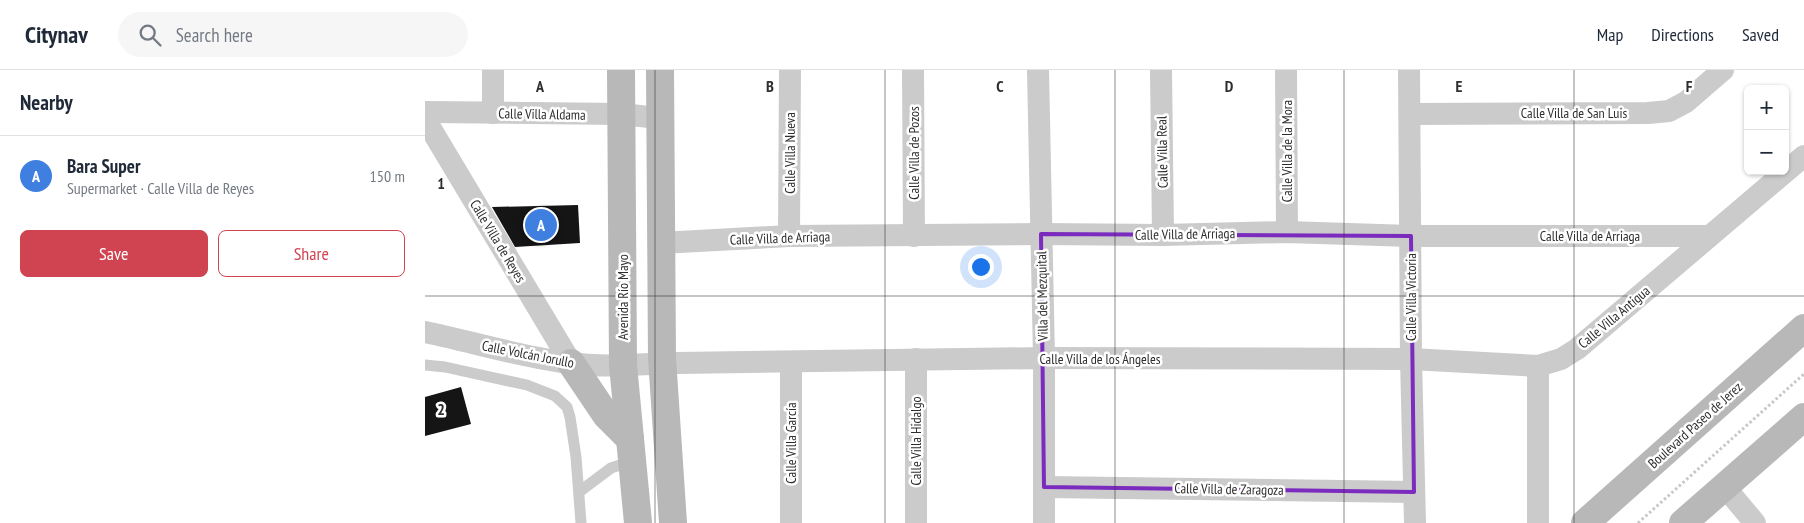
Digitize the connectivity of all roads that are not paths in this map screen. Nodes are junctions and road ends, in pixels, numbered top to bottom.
1 (493, 70) edge
2 (621, 70) edge
3 (660, 70) edge
4 (790, 70) edge
5 (913, 70) edge
6 (1038, 70) edge
7 (1161, 70) edge
8 (1286, 70) edge
9 (1409, 70) edge
10 (1723, 70) edge
11 (425, 112) edge
12 (493, 113) junction
13 (621, 114) junction
14 (1410, 114) junction
15 (425, 118) edge
16 (659, 118) junction
17 (1804, 156) edge
18 (1287, 232) junction
19 (1041, 234) junction
20 (1163, 235) junction
21 (789, 236) junction
22 (914, 236) junction
23 (1411, 236) junction
24 (1709, 236) junction
25 (661, 243) junction
26 (1804, 328) edge
27 (425, 332) edge
28 (1044, 358) junction
29 (916, 359) junction
30 (1411, 359) junction
31 (791, 362) junction
32 (571, 363) junction
33 (662, 363) junction
34 (623, 365) junction
35 (425, 366) edge
36 (1538, 366) junction
37 (1804, 417) edge
38 (631, 450) junction
39 (1724, 486) junction
40 (1044, 487) junction
41 (579, 492) junction
42 (1414, 492) junction
43 (581, 523) edge
44 (638, 523) edge
45 (673, 523) edge
46 (791, 523) edge
47 (917, 523) edge
48 (1044, 523) edge
49 (1415, 523) edge
50 (1537, 523) edge
51 (1585, 523) edge
52 (1683, 523) edge
53 (1755, 523) edge

1 - 12 street
2 - 13 street, Avenida Río Mayo
3 - 16 street
4 - 21 street, Calle Villa Nueva
5 - 22 street, Calle Villa de Pozos
6 - 19 street, Villa del Mezquital
7 - 20 street, Calle Villa Real
8 - 18 street, Calle Villa de la Mora
9 - 14 street, Calle Villa Victoria
10 - 14 street, Calle Villa de San Luis
11 - 12 street, Calle Villa Aldama
12 - 13 street, Calle Villa Aldama
13 - 16 street, Calle Villa Aldama
13 - 34 street, Avenida Río Mayo
14 - 23 street, Calle Villa Victoria
15 - 32 street, Calle Villa de Reyes
16 - 25 street
17 - 24 street, Calle Villa Antigua
18 - 20 street, Calle Villa de Arriaga
18 - 23 street, Calle Villa de Arriaga
19 - 20 street, Calle Villa de Arriaga
19 - 22 street, Calle Villa de Arriaga
19 - 28 street, Villa del Mezquital
21 - 22 street, Calle Villa de Arriaga
21 - 25 street, Calle Villa de Arriaga
23 - 24 street, Calle Villa de Arriaga
23 - 30 street, Calle Villa Victoria
24 - 36 street, Calle Villa Antigua
25 - 33 street
26 - 51 street, Boulevard Paseo de Jerez
27 - 32 street, Calle Volcán Jorullo
28 - 29 street, Calle Villa de los Ángeles
28 - 30 street, Calle Villa de los Ángeles
28 - 40 street, Villa del Mezquital
29 - 31 street, Calle Villa de los Ángeles
29 - 47 street, Calle Villa Hidalgo
30 - 36 street, Calle Villa de los Ángeles
30 - 42 street, Calle Villa Victoria
31 - 33 street, Calle Villa de los Ángeles
31 - 46 street, Calle Villa García
32 - 34 street, Calle Volcán Jorullo
32 - 38 street
33 - 34 street, Calle Volcán Jorullo
33 - 45 street
34 - 38 street, Avenida Río Mayo
35 - 41 lane
36 - 50 street
37 - 39 street
38 - 41 lane
38 - 44 street, Avenida Río Mayo
39 - 52 street
39 - 53 street
40 - 42 street, Calle Villa de Zaragoza
40 - 48 street, Villa del Mezquital
41 - 43 lane
42 - 49 street, Calle Villa Victoria

